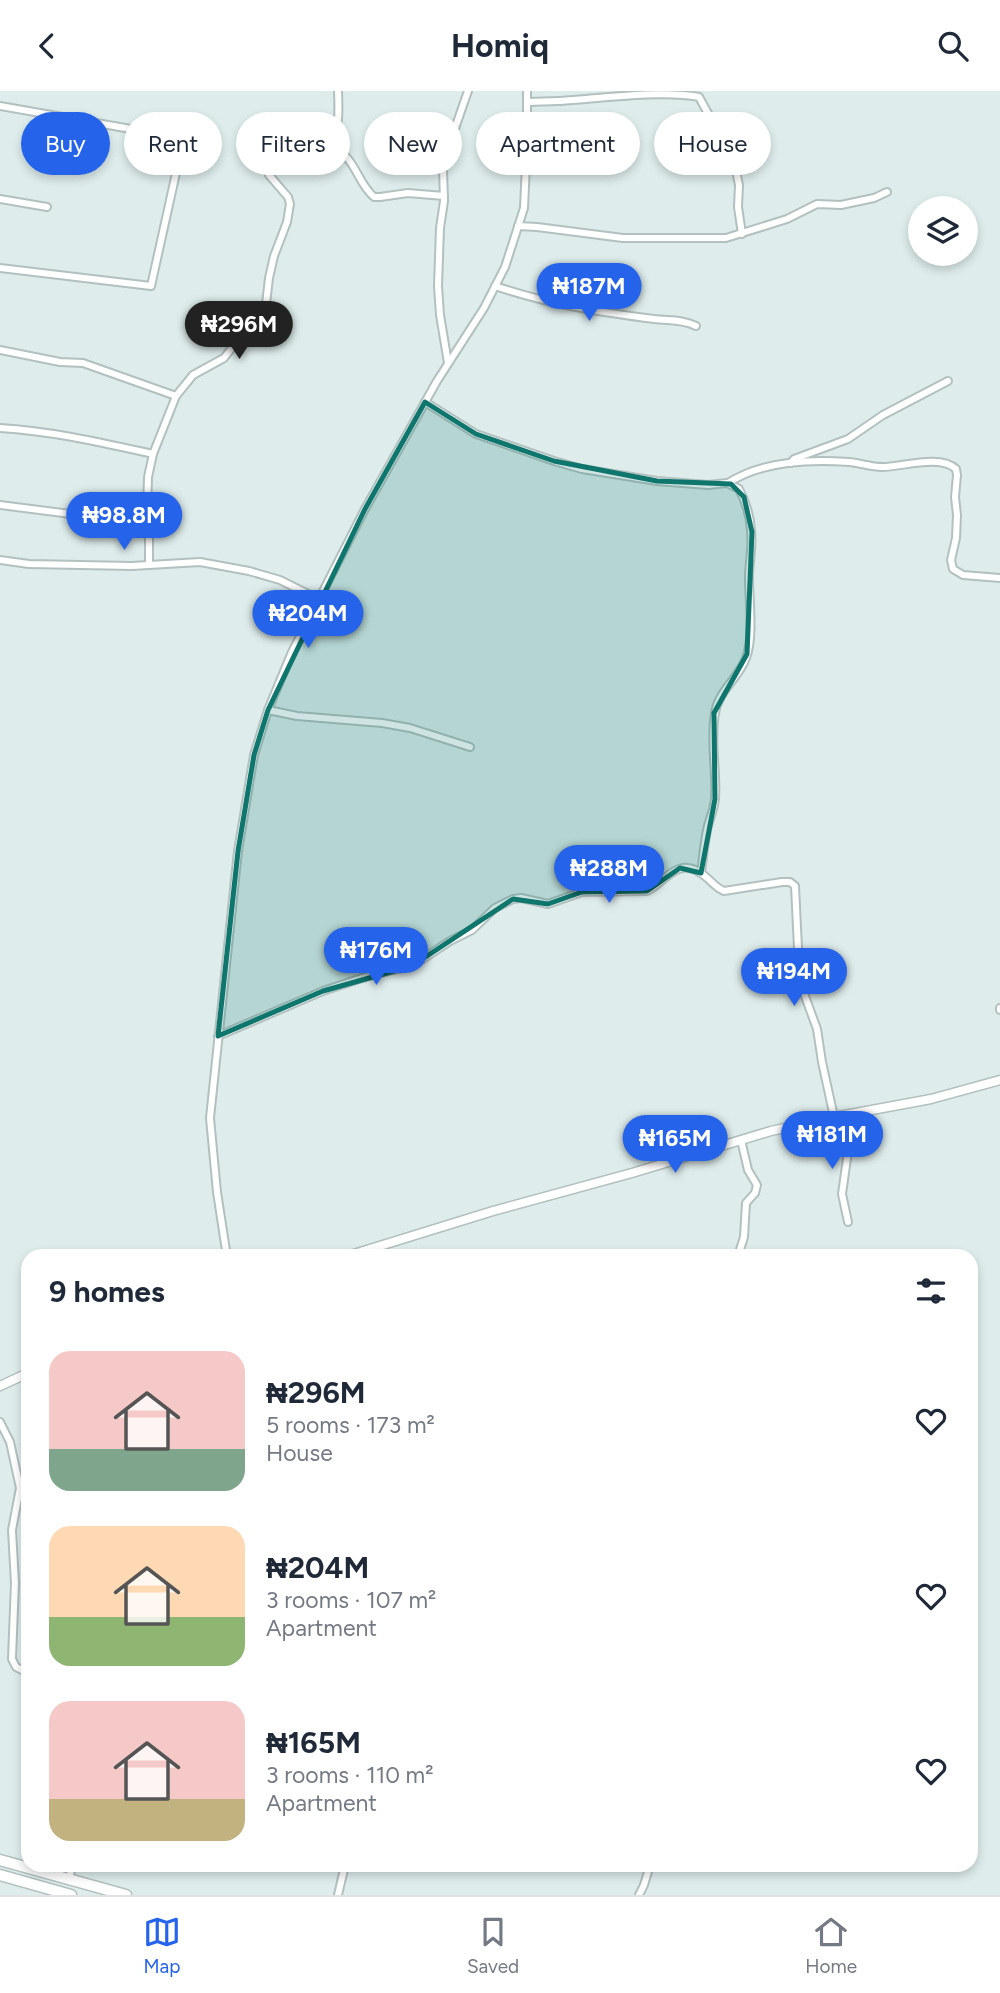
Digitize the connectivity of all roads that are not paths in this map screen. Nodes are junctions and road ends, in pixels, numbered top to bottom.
1 (338, 91) edge
2 (468, 91) edge
3 (527, 91) edge
4 (527, 101) junction
5 (0, 106) edge
6 (339, 112) edge
7 (350, 161) edge
8 (269, 175) edge
9 (887, 192) dead end
10 (444, 196) junction
11 (0, 199) edge
12 (47, 207) dead end
13 (518, 226) junction
14 (742, 234) junction
15 (0, 268) edge
16 (495, 286) junction
17 (695, 326) dead end
18 (0, 350) edge
19 (448, 363) junction
20 (948, 381) dead end
21 (176, 395) junction
22 (425, 402) junction
23 (0, 428) edge
24 (153, 454) junction
25 (791, 463) junction
26 (727, 483) junction
27 (0, 506) edge
28 (149, 524) junction
29 (0, 560) edge
30 (149, 565) junction
31 (1000, 578) edge
32 (324, 593) junction
33 (308, 594) junction
34 (315, 609) junction
35 (268, 710) junction
36 (470, 747) dead end
37 (701, 873) junction
38 (218, 1036) junction
39 (1000, 1080) edge
40 (838, 1116) junction
41 (741, 1140) junction
42 (848, 1222) dead end
43 (226, 1249) edge
44 (369, 1249) edge
45 (740, 1249) edge
46 (21, 1376) edge
47 (0, 1386) edge
48 (0, 1422) edge
49 (21, 1670) edge
50 (0, 1860) edge
51 (21, 1866) edge
52 (41, 1872) edge
53 (71, 1872) edge
54 (343, 1872) edge
55 (647, 1872) edge
56 (0, 1875) edge
57 (69, 1880) junction
58 (71, 1895) edge
59 (126, 1895) edge
60 (338, 1895) edge
61 (639, 1895) edge

1 - 6 street
2 - 10 street
3 - 4 street
4 - 13 street
4 - 14 street
5 - 15 street
7 - 10 street
8 - 21 street
9 - 14 street
10 - 19 street
11 - 12 street
13 - 14 street
13 - 16 street
16 - 17 street
16 - 19 street
18 - 21 street
19 - 22 street
20 - 25 street
21 - 24 street
22 - 26 street
22 - 32 street
23 - 24 street
24 - 28 street
25 - 26 street
25 - 31 street
26 - 37 street
27 - 28 street
28 - 30 street
29 - 30 street
30 - 33 street
32 - 33 street
32 - 34 street
33 - 34 street
34 - 35 street
35 - 36 street
35 - 38 street
37 - 38 street
37 - 40 street
38 - 43 street
39 - 40 street
40 - 41 street
40 - 42 street
41 - 44 street
41 - 45 street
46 - 47 street
48 - 49 street
50 - 51 highway
52 - 57 highway
53 - 57 street
54 - 60 street
55 - 61 street
56 - 58 highway
57 - 59 highway

